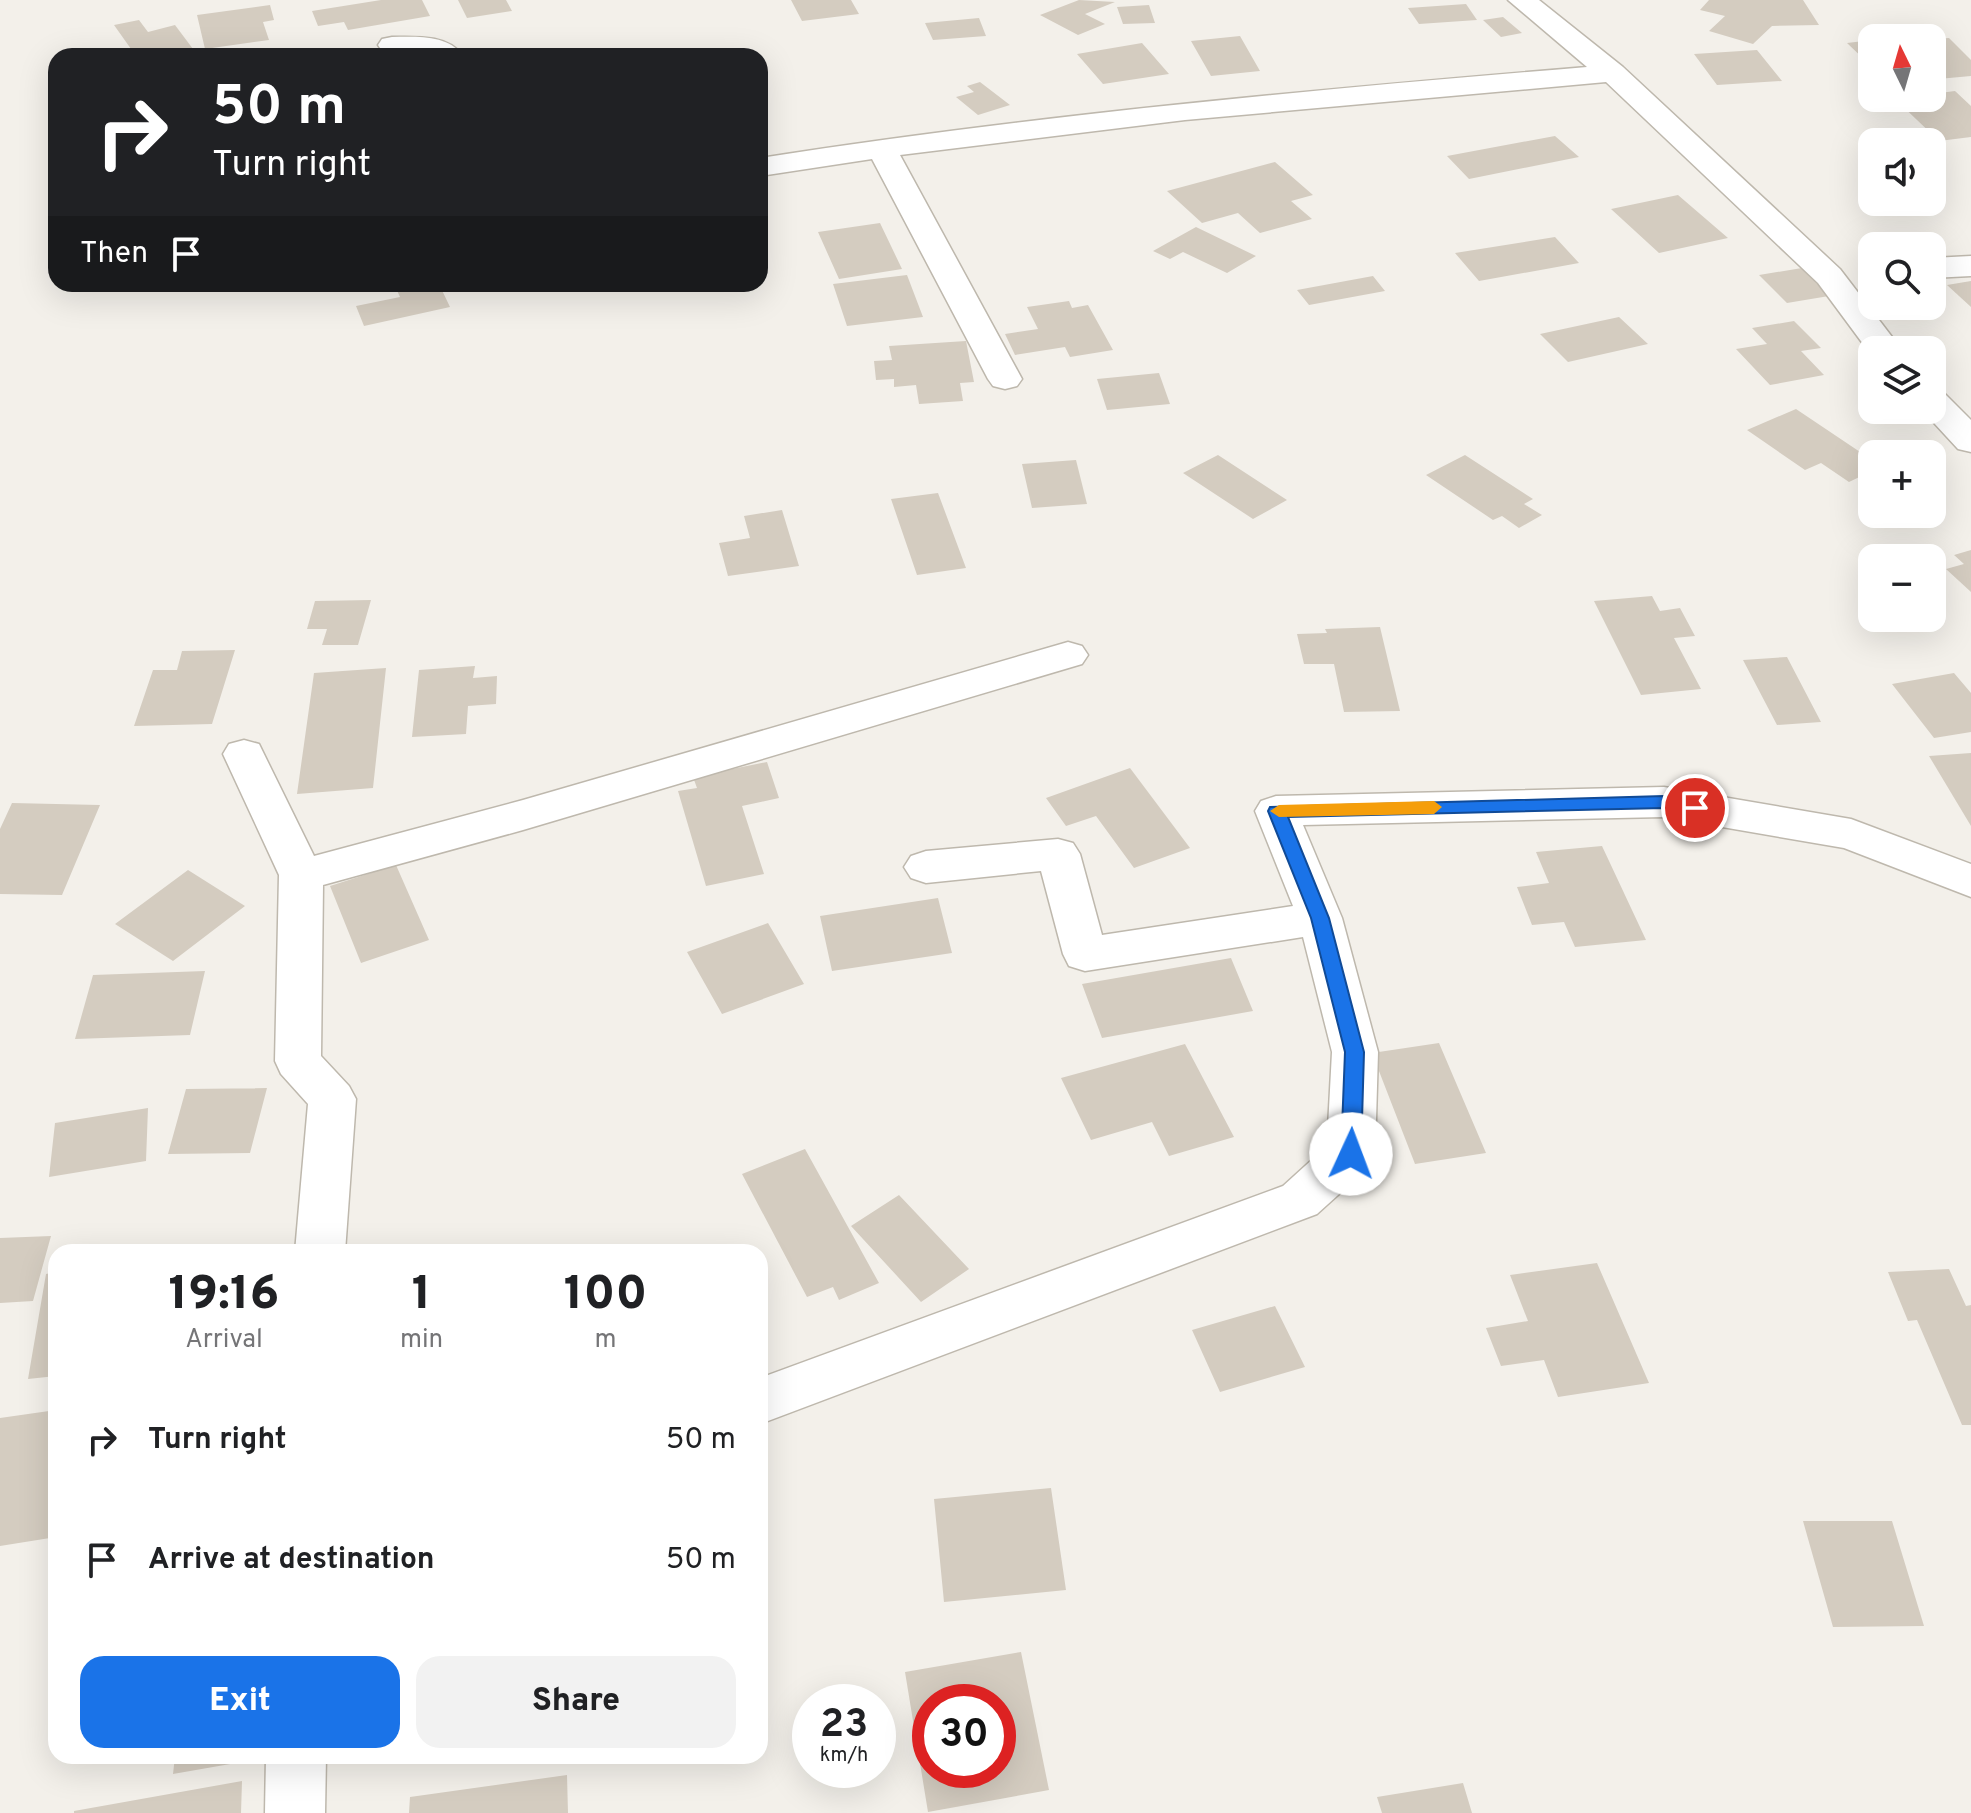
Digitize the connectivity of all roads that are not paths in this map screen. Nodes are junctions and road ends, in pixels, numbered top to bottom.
1 (1522, 0) edge
2 (392, 45) dead end
3 (433, 48) edge
4 (1613, 73) junction
5 (881, 147) junction
6 (768, 166) edge
7 (1971, 266) edge
8 (1946, 267) edge
9 (1877, 336) edge
10 (1005, 379) dead end
11 (1946, 415) edge
12 (1971, 441) edge
13 (1068, 655) dead end
14 (244, 754) dead end
15 (926, 867) dead end
16 (301, 875) junction
17 (1971, 881) edge
18 (1320, 918) junction
19 (321, 1244) edge
20 (768, 1398) edge
21 (296, 1764) edge
22 (295, 1813) edge

1 - 4 street
2 - 3 street
4 - 5 street
4 - 9 street
5 - 6 street
5 - 10 street
7 - 8 street
11 - 12 street
13 - 16 street
14 - 16 street
15 - 18 street
16 - 19 street
17 - 18 street
18 - 20 street
21 - 22 street

